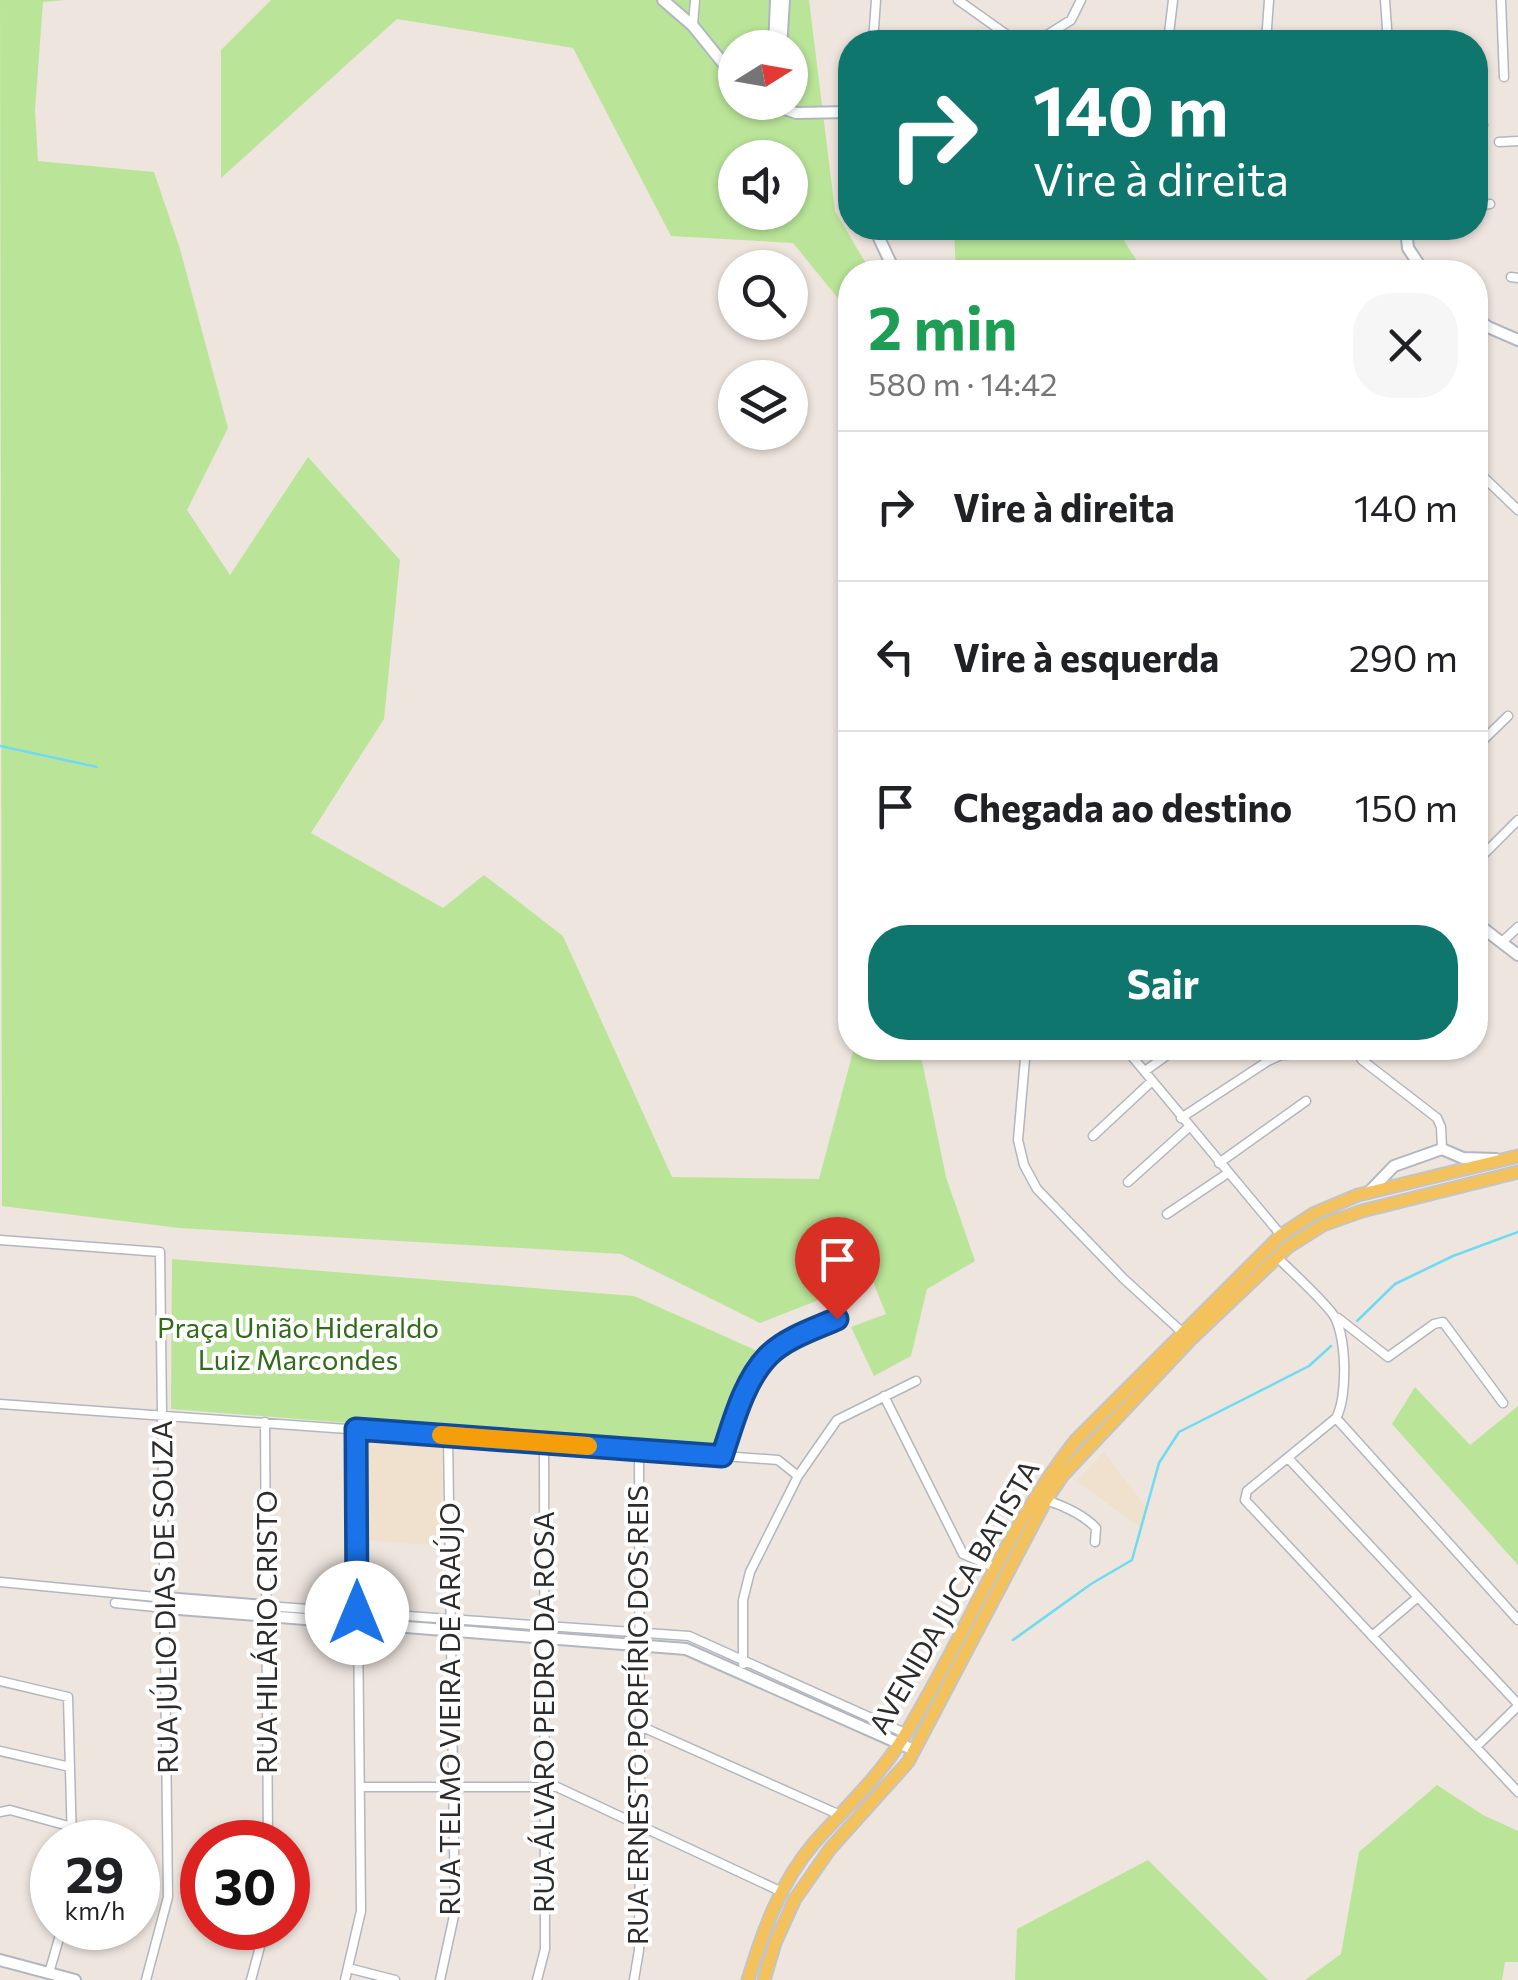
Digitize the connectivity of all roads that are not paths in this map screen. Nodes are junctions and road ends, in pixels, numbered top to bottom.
1 (663, 0) edge
2 (695, 0) edge
3 (784, 0) edge
4 (876, 0) edge
5 (958, 0) edge
6 (1082, 0) edge
7 (1173, 0) edge
8 (1269, 0) edge
9 (1385, 0) edge
10 (1500, 0) edge
11 (778, 8) edge
12 (693, 26) junction
13 (875, 30) edge
14 (1000, 30) edge
15 (1055, 30) edge
16 (1169, 30) edge
17 (1267, 30) edge
18 (1387, 30) edge
19 (718, 57) edge
20 (1504, 76) dead end
21 (808, 113) edge
22 (838, 113) edge
23 (1518, 141) edge
24 (1500, 142) dead end
25 (1488, 327) edge
26 (1518, 340) edge
27 (1488, 481) edge
28 (1518, 510) edge
29 (1508, 716) dead end
30 (1488, 735) edge
31 (1518, 820) edge
32 (1488, 850) edge
33 (1518, 928) edge
34 (1488, 932) edge
35 (1502, 942) junction
36 (1518, 955) edge
37 (1025, 1060) edge
38 (1135, 1060) edge
39 (1160, 1060) edge
40 (1268, 1060) edge
41 (1362, 1060) edge
42 (1145, 1071) junction
43 (1152, 1080) junction
44 (1306, 1101) dead end
45 (1180, 1118) junction
46 (1189, 1127) junction
47 (1093, 1136) dead end
48 (1442, 1148) junction
49 (1514, 1157) edge
50 (1219, 1163) junction
51 (1394, 1166) junction
52 (1518, 1172) edge
53 (1228, 1173) junction
54 (1503, 1178) junction
55 (1128, 1182) dead end
56 (1392, 1187) junction
57 (1368, 1192) junction
58 (1412, 1200) junction
59 (1167, 1214) dead end
60 (1281, 1235) junction
61 (0, 1240) edge
62 (1276, 1258) junction
63 (1334, 1315) junction
64 (837, 1319) dead end
65 (1183, 1332) junction
66 (916, 1381) dead end
67 (884, 1396) junction
68 (1503, 1403) dead end
69 (0, 1404) edge
70 (163, 1415) junction
71 (1336, 1418) junction
72 (265, 1422) junction
73 (356, 1429) junction
74 (448, 1436) junction
75 (544, 1443) junction
76 (639, 1450) junction
77 (722, 1456) junction
78 (1288, 1458) junction
79 (798, 1476) junction
80 (1046, 1500) junction
81 (1095, 1542) dead end
82 (994, 1566) junction
83 (0, 1582) edge
84 (1418, 1597) junction
85 (166, 1603) junction
86 (115, 1604) dead end
87 (266, 1611) junction
88 (357, 1618) junction
89 (1518, 1620) edge
90 (451, 1625) junction
91 (543, 1633) junction
92 (1372, 1636) junction
93 (638, 1637) junction
94 (742, 1667) junction
95 (0, 1680) edge
96 (1518, 1705) edge
97 (638, 1726) junction
98 (903, 1738) junction
99 (917, 1745) junction
100 (1476, 1747) junction
101 (0, 1752) edge
102 (70, 1767) junction
103 (360, 1787) junction
104 (544, 1787) junction
105 (454, 1789) junction
106 (1518, 1792) edge
107 (0, 1812) edge
108 (841, 1815) junction
109 (46, 1820) edge
110 (72, 1820) edge
111 (268, 1820) edge
112 (640, 1824) junction
113 (780, 1891) junction
114 (56, 1950) edge
115 (259, 1950) edge
116 (0, 1960) edge
117 (348, 1968) junction
118 (49, 1973) junction
119 (74, 1980) edge
120 (146, 1980) edge
121 (251, 1980) edge
122 (345, 1980) edge
123 (395, 1980) edge
124 (440, 1980) edge
125 (537, 1980) edge
126 (634, 1980) edge
127 (748, 1980) edge
128 (764, 1980) edge

1 - 12 street
2 - 12 street
3 - 11 street
4 - 13 street
5 - 14 street
6 - 15 street
7 - 16 street
8 - 17 street
9 - 18 street
10 - 20 street
12 - 19 street
21 - 22 street
23 - 24 street
25 - 26 street
27 - 28 street
29 - 30 street
31 - 32 street
33 - 35 street
34 - 35 street
35 - 36 street
37 - 65 street
38 - 42 street
39 - 42 street
40 - 45 street
41 - 48 street
42 - 43 street
43 - 45 street
43 - 47 street
44 - 50 street
45 - 46 street
46 - 50 street
46 - 55 street
48 - 49 street
48 - 51 street
49 - 54 main road
49 - 56 main road, AVENIDA JUCA BATISTA
50 - 53 street
51 - 56 street
51 - 57 street
52 - 54 main road, AVENIDA JUCA BATISTA
53 - 59 street
53 - 60 street
54 - 58 main road, AVENIDA JUCA BATISTA
56 - 57 main road, AVENIDA JUCA BATISTA
56 - 58 main road
57 - 60 main road, AVENIDA JUCA BATISTA
58 - 62 main road, AVENIDA JUCA BATISTA
60 - 65 main road, AVENIDA JUCA BATISTA
61 - 70 street, RUA JÚLIO DIAS DE SOUZA
62 - 63 street
62 - 80 main road, AVENIDA JUCA BATISTA
63 - 68 street
63 - 71 street
64 - 77 street
65 - 82 main road, AVENIDA JUCA BATISTA
66 - 67 street
67 - 79 street
67 - 82 street
69 - 70 street
70 - 72 street
70 - 85 street, RUA JÚLIO DIAS DE SOUZA
71 - 78 street
71 - 89 street
72 - 73 street
72 - 87 street, RUA HILÁRIO CRISTO
73 - 74 street
73 - 88 street
74 - 75 street
74 - 90 street, RUA TELMO VIEIRA DE ARAÚJO
75 - 76 street
75 - 91 street, RUA ÁLVARO PEDRO DA ROSA
76 - 77 street
76 - 93 street, RUA ERNESTO PORFÍRIO DOS REIS
77 - 79 street
78 - 84 street
78 - 92 street
79 - 94 street
80 - 81 street
80 - 99 main road, AVENIDA JUCA BATISTA
82 - 98 main road, AVENIDA JUCA BATISTA
83 - 85 street
84 - 92 street
84 - 96 street
85 - 86 street
85 - 87 street
85 - 120 street, RUA JÚLIO DIAS DE SOUZA
87 - 88 street
87 - 111 street, RUA HILÁRIO CRISTO
88 - 90 street
88 - 103 street
90 - 91 street
90 - 105 street, RUA TELMO VIEIRA DE ARAÚJO
91 - 93 street
91 - 104 street, RUA ÁLVARO PEDRO DA ROSA
92 - 100 street
93 - 94 street
93 - 97 street, RUA ERNESTO PORFÍRIO DOS REIS
94 - 98 street
95 - 102 street
96 - 100 street
97 - 108 street
97 - 112 street, RUA ERNESTO PORFÍRIO DOS REIS
98 - 99 street
98 - 108 main road, AVENIDA JUCA BATISTA
99 - 128 main road, AVENIDA JUCA BATISTA
100 - 106 street
101 - 102 street
102 - 110 street
103 - 105 street
103 - 117 street
104 - 105 street
104 - 112 street
104 - 125 street, RUA ÁLVARO PEDRO DA ROSA
105 - 124 street, RUA TELMO VIEIRA DE ARAÚJO
107 - 109 street
108 - 113 main road, AVENIDA JUCA BATISTA
112 - 113 street
112 - 126 street, RUA ERNESTO PORFÍRIO DOS REIS
113 - 127 main road, AVENIDA JUCA BATISTA
114 - 118 street
115 - 121 street
116 - 118 street
117 - 122 street
117 - 123 street
118 - 119 street

